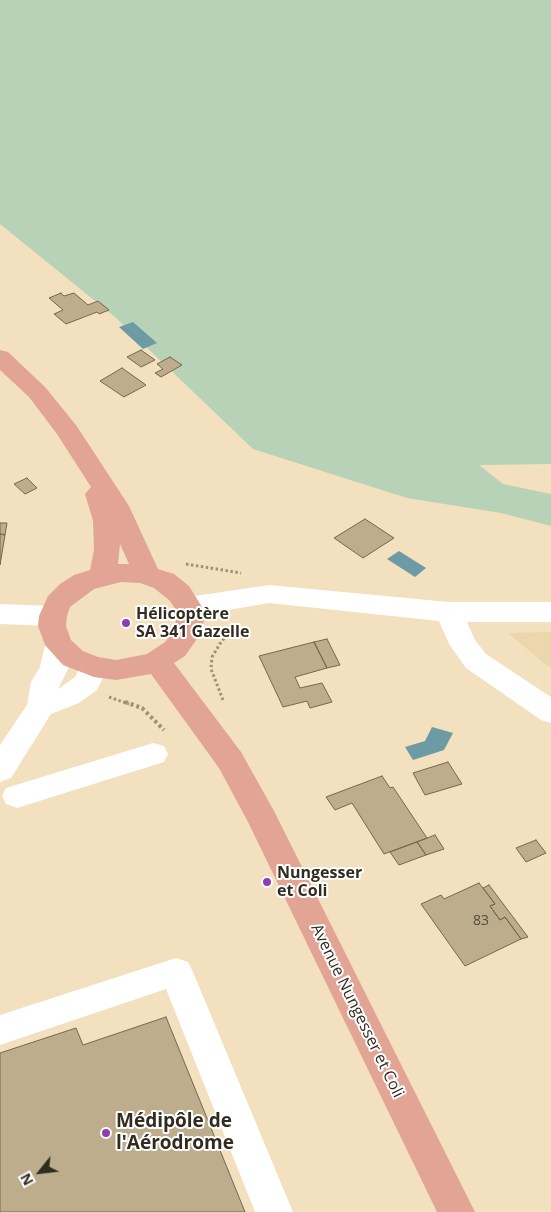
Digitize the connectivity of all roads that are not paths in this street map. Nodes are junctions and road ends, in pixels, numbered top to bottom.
1 (0, 356) edge
2 (94, 474) junction
3 (102, 576) junction
4 (148, 576) junction
5 (188, 607) junction
6 (449, 612) junction
7 (551, 612) edge
8 (0, 614) edge
9 (53, 616) junction
10 (59, 645) junction
11 (157, 661) junction
12 (94, 667) junction
13 (41, 706) junction
14 (551, 712) edge
15 (153, 754) dead end
16 (0, 770) edge
17 (18, 796) dead end
18 (0, 1030) edge
19 (274, 1212) edge
20 (456, 1212) edge

1 - 2 main road
2 - 3 main road
2 - 4 main road
3 - 4 main road
3 - 9 main road
4 - 5 main road
5 - 6 street
5 - 11 main road
6 - 7 street
6 - 14 street
8 - 9 street
9 - 10 main road
10 - 12 main road
10 - 13 street
11 - 12 main road
11 - 20 main road, Avenue Nungesser et Coli
12 - 13 street
13 - 16 street
15 - 17 street
18 - 19 street

